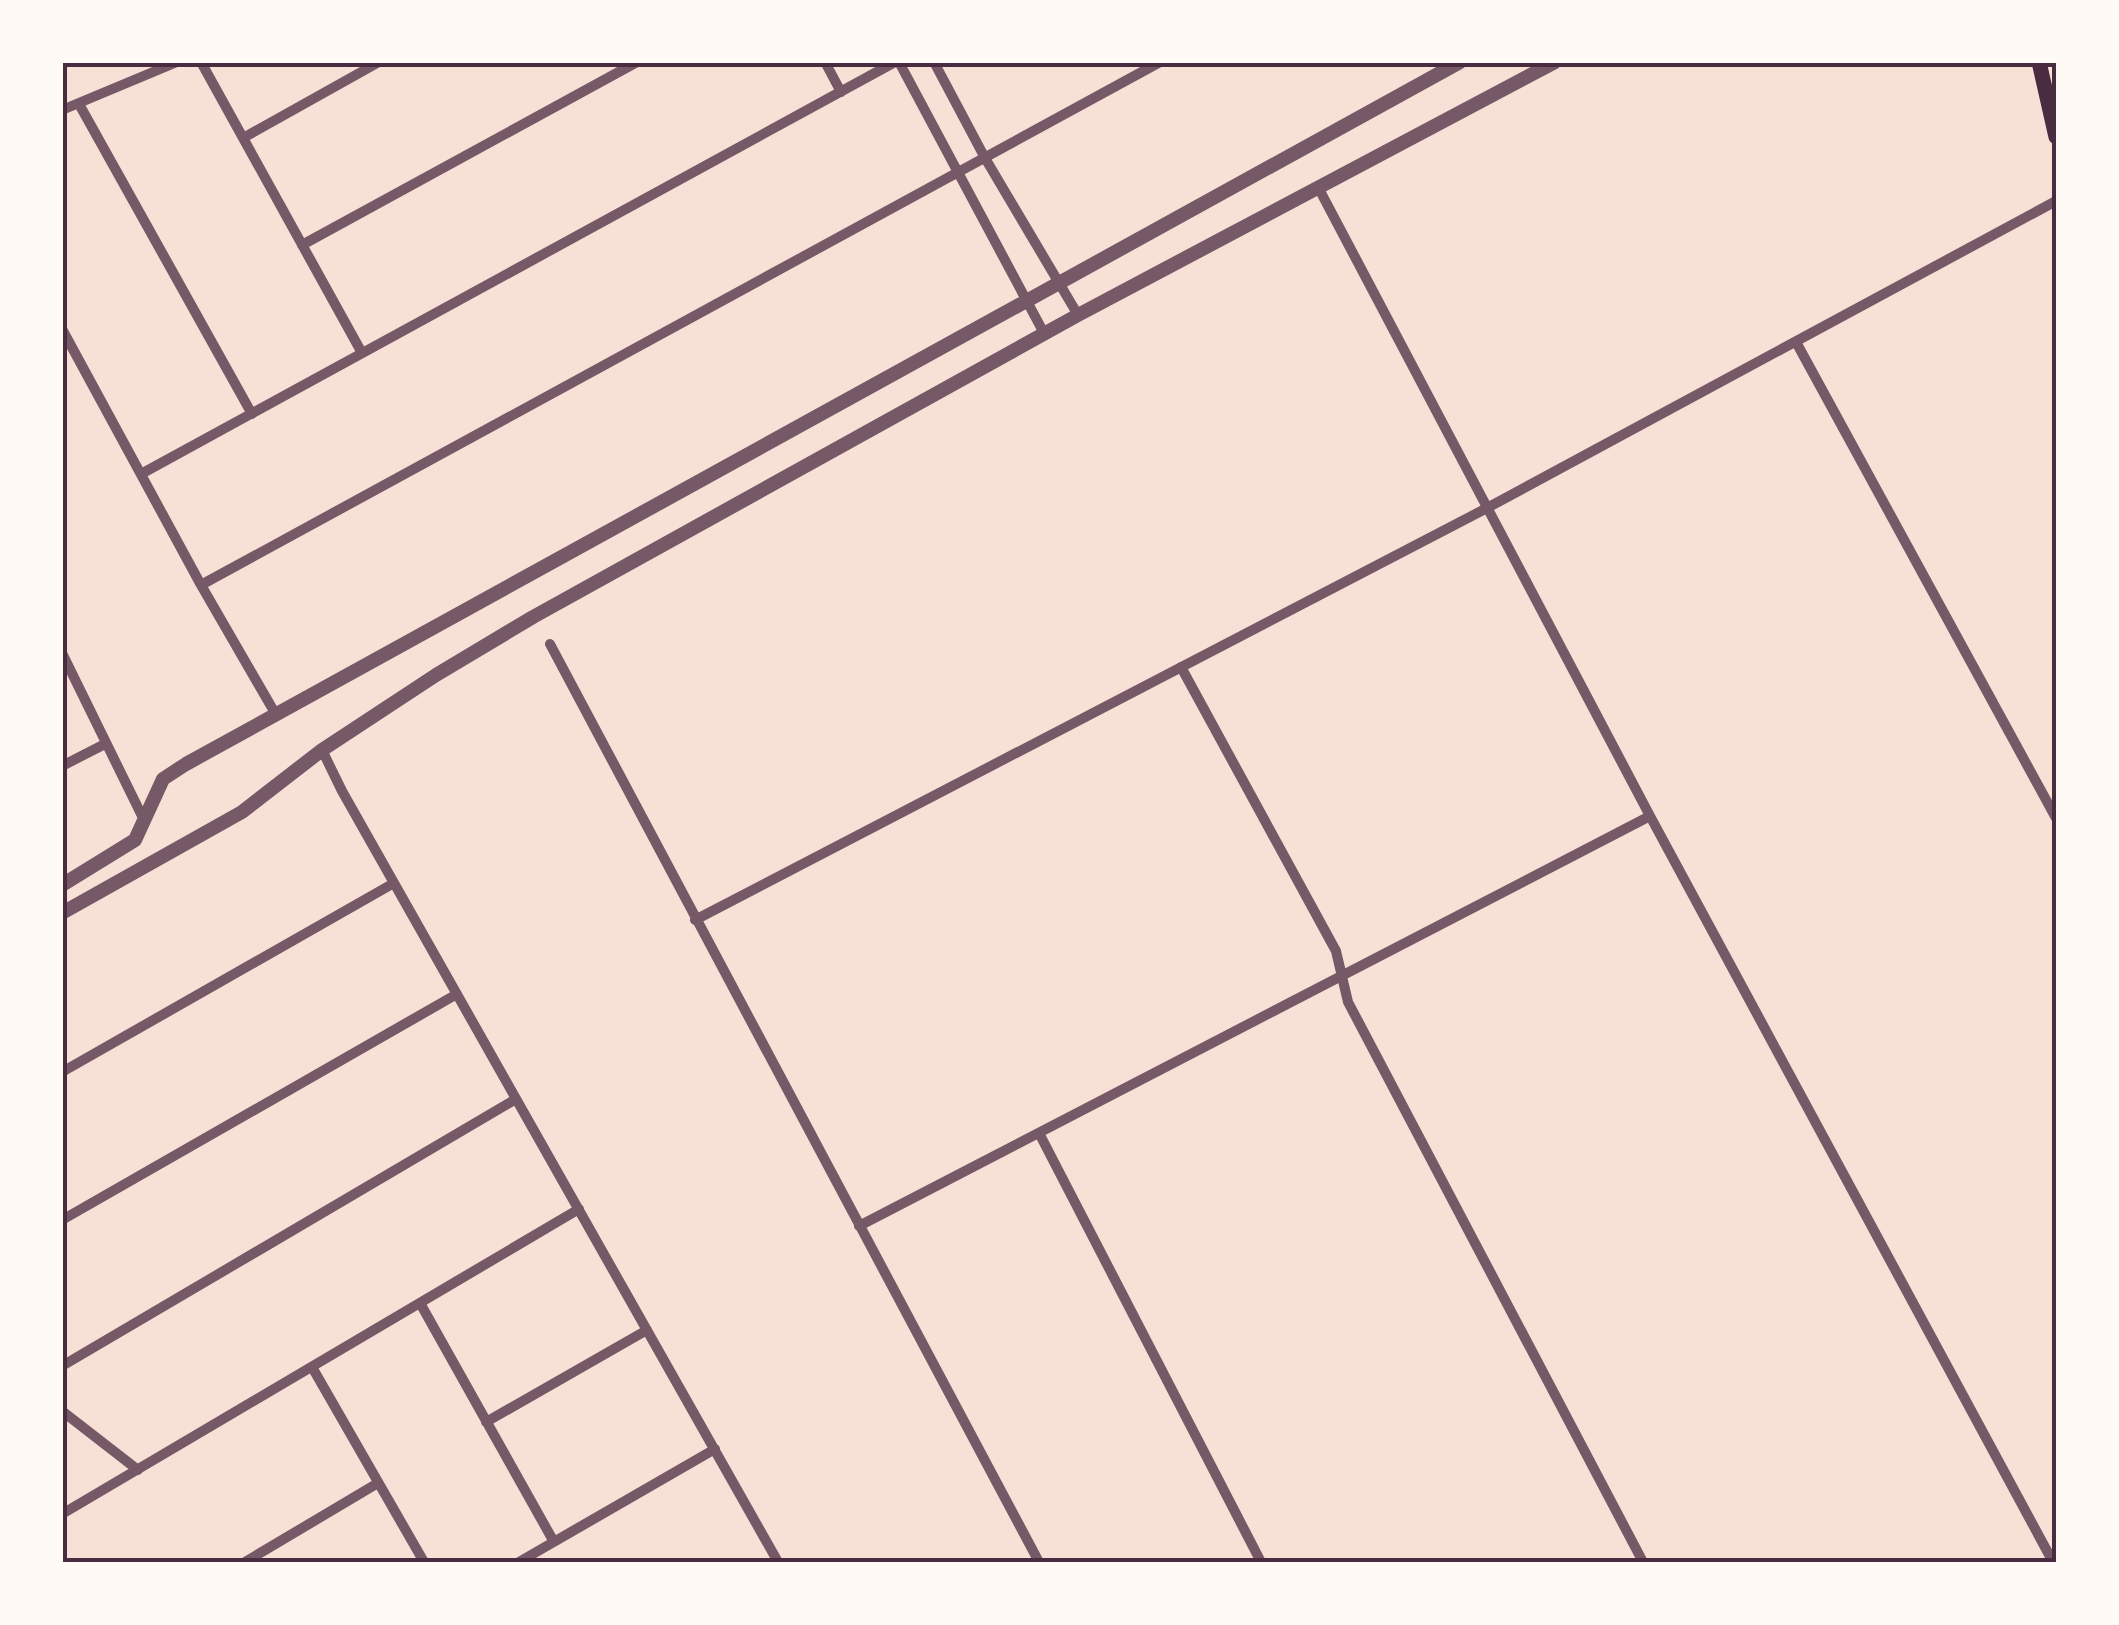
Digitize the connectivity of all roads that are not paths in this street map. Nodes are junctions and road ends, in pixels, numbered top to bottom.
1 (177, 62) edge
2 (201, 62) edge
3 (378, 62) edge
4 (637, 62) edge
5 (825, 62) edge
6 (897, 62) edge
7 (934, 62) edge
8 (1160, 62) edge
9 (1460, 62) edge
10 (1555, 62) edge
11 (2039, 62) edge
12 (841, 92) junction
13 (79, 104) junction
14 (62, 110) edge
15 (2056, 137) edge
16 (243, 138) junction
17 (985, 158) junction
18 (958, 172) junction
19 (1318, 187) junction
20 (2056, 201) edge
21 (302, 244) junction
22 (1057, 282) junction
23 (1028, 300) junction
24 (1078, 316) junction
25 (62, 329) edge
26 (1045, 335) junction
27 (1796, 342) junction
28 (362, 353) junction
29 (252, 414) junction
30 (141, 474) junction
31 (1488, 508) junction
32 (201, 585) junction
33 (550, 644) dead end
34 (62, 653) edge
35 (1181, 667) junction
36 (275, 713) junction
37 (105, 744) junction
38 (322, 750) junction
39 (62, 766) edge
40 (1650, 816) junction
41 (2056, 818) edge
42 (146, 822) junction
43 (394, 883) junction
44 (62, 886) edge
45 (62, 912) edge
46 (695, 920) junction
47 (1342, 976) junction
48 (457, 994) junction
49 (62, 1072) edge
50 (516, 1099) junction
51 (1039, 1132) junction
52 (580, 1209) junction
53 (62, 1220) edge
54 (859, 1226) junction
55 (420, 1303) junction
56 (647, 1330) junction
57 (62, 1366) edge
58 (312, 1368) junction
59 (62, 1411) edge
60 (486, 1422) junction
61 (715, 1450) junction
62 (138, 1470) junction
63 (378, 1483) junction
64 (62, 1514) edge
65 (554, 1542) junction
66 (774, 1561) edge
67 (245, 1562) edge
68 (424, 1562) edge
69 (519, 1562) edge
70 (1039, 1562) edge
71 (1260, 1562) edge
72 (1643, 1562) edge
73 (2052, 1562) edge

1 - 13 street
2 - 16 street
3 - 16 street
4 - 21 street
5 - 12 street
6 - 12 street
6 - 18 street
7 - 17 street
8 - 17 street
9 - 22 street
10 - 19 street
11 - 15 main road
12 - 28 street
13 - 14 street
13 - 29 street
16 - 21 street
17 - 18 street
17 - 22 street
18 - 23 street
18 - 32 street
19 - 24 street
19 - 31 street
20 - 27 street
21 - 28 street
22 - 23 street
22 - 24 street
23 - 26 street
23 - 36 street
24 - 26 street
25 - 30 street
26 - 38 street
27 - 31 street
27 - 41 street
28 - 29 street
29 - 30 street
30 - 32 street
31 - 35 street
31 - 40 street
32 - 36 street
33 - 46 street
34 - 37 street
35 - 46 street
35 - 47 street
36 - 42 street
37 - 39 street
37 - 42 street
38 - 43 street
38 - 45 street
40 - 47 street
40 - 73 street
42 - 44 street
43 - 48 street
43 - 49 street
46 - 54 street
47 - 51 street
47 - 72 street
48 - 50 street
48 - 53 street
50 - 52 street
50 - 57 street
51 - 54 street
51 - 71 street
52 - 55 street
52 - 56 street
54 - 70 street
55 - 58 street
55 - 60 street
56 - 60 street
56 - 61 street
58 - 62 street
58 - 63 street
59 - 62 street
60 - 65 street
61 - 65 street
61 - 66 street
62 - 64 street
63 - 67 street
63 - 68 street
65 - 69 street

